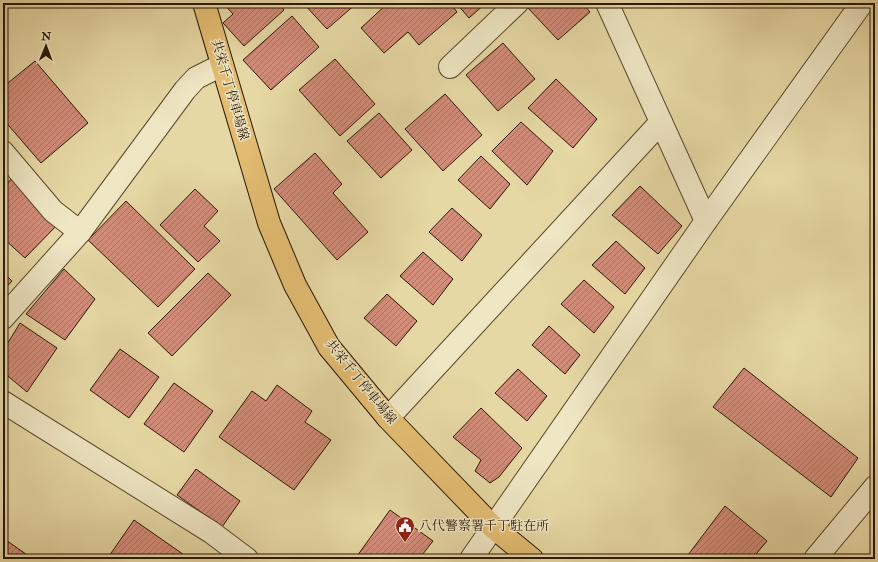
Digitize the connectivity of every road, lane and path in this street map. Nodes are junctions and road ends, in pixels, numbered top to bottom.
1 (204, 3) edge
2 (517, 3) edge
3 (607, 3) edge
4 (862, 3) edge
5 (222, 65) junction
6 (450, 67) dead end
7 (661, 122) junction
8 (3, 152) edge
9 (706, 221) junction
10 (80, 232) junction
11 (3, 318) edge
12 (3, 402) edge
13 (388, 418) junction
14 (875, 487) edge
15 (493, 527) junction
16 (247, 559) edge
17 (471, 559) edge
18 (532, 559) edge
19 (815, 559) edge

1 - 5 main road, 共栄千丁停車場線
2 - 6 street
3 - 7 street
4 - 9 street
5 - 10 street
5 - 13 main road, 共栄千丁停車場線
7 - 9 street
7 - 13 street
8 - 10 street
9 - 15 street
10 - 11 street
12 - 16 street
13 - 15 main road, 共栄千丁停車場線
14 - 19 street
15 - 17 street
15 - 18 main road, 共栄千丁停車場線

